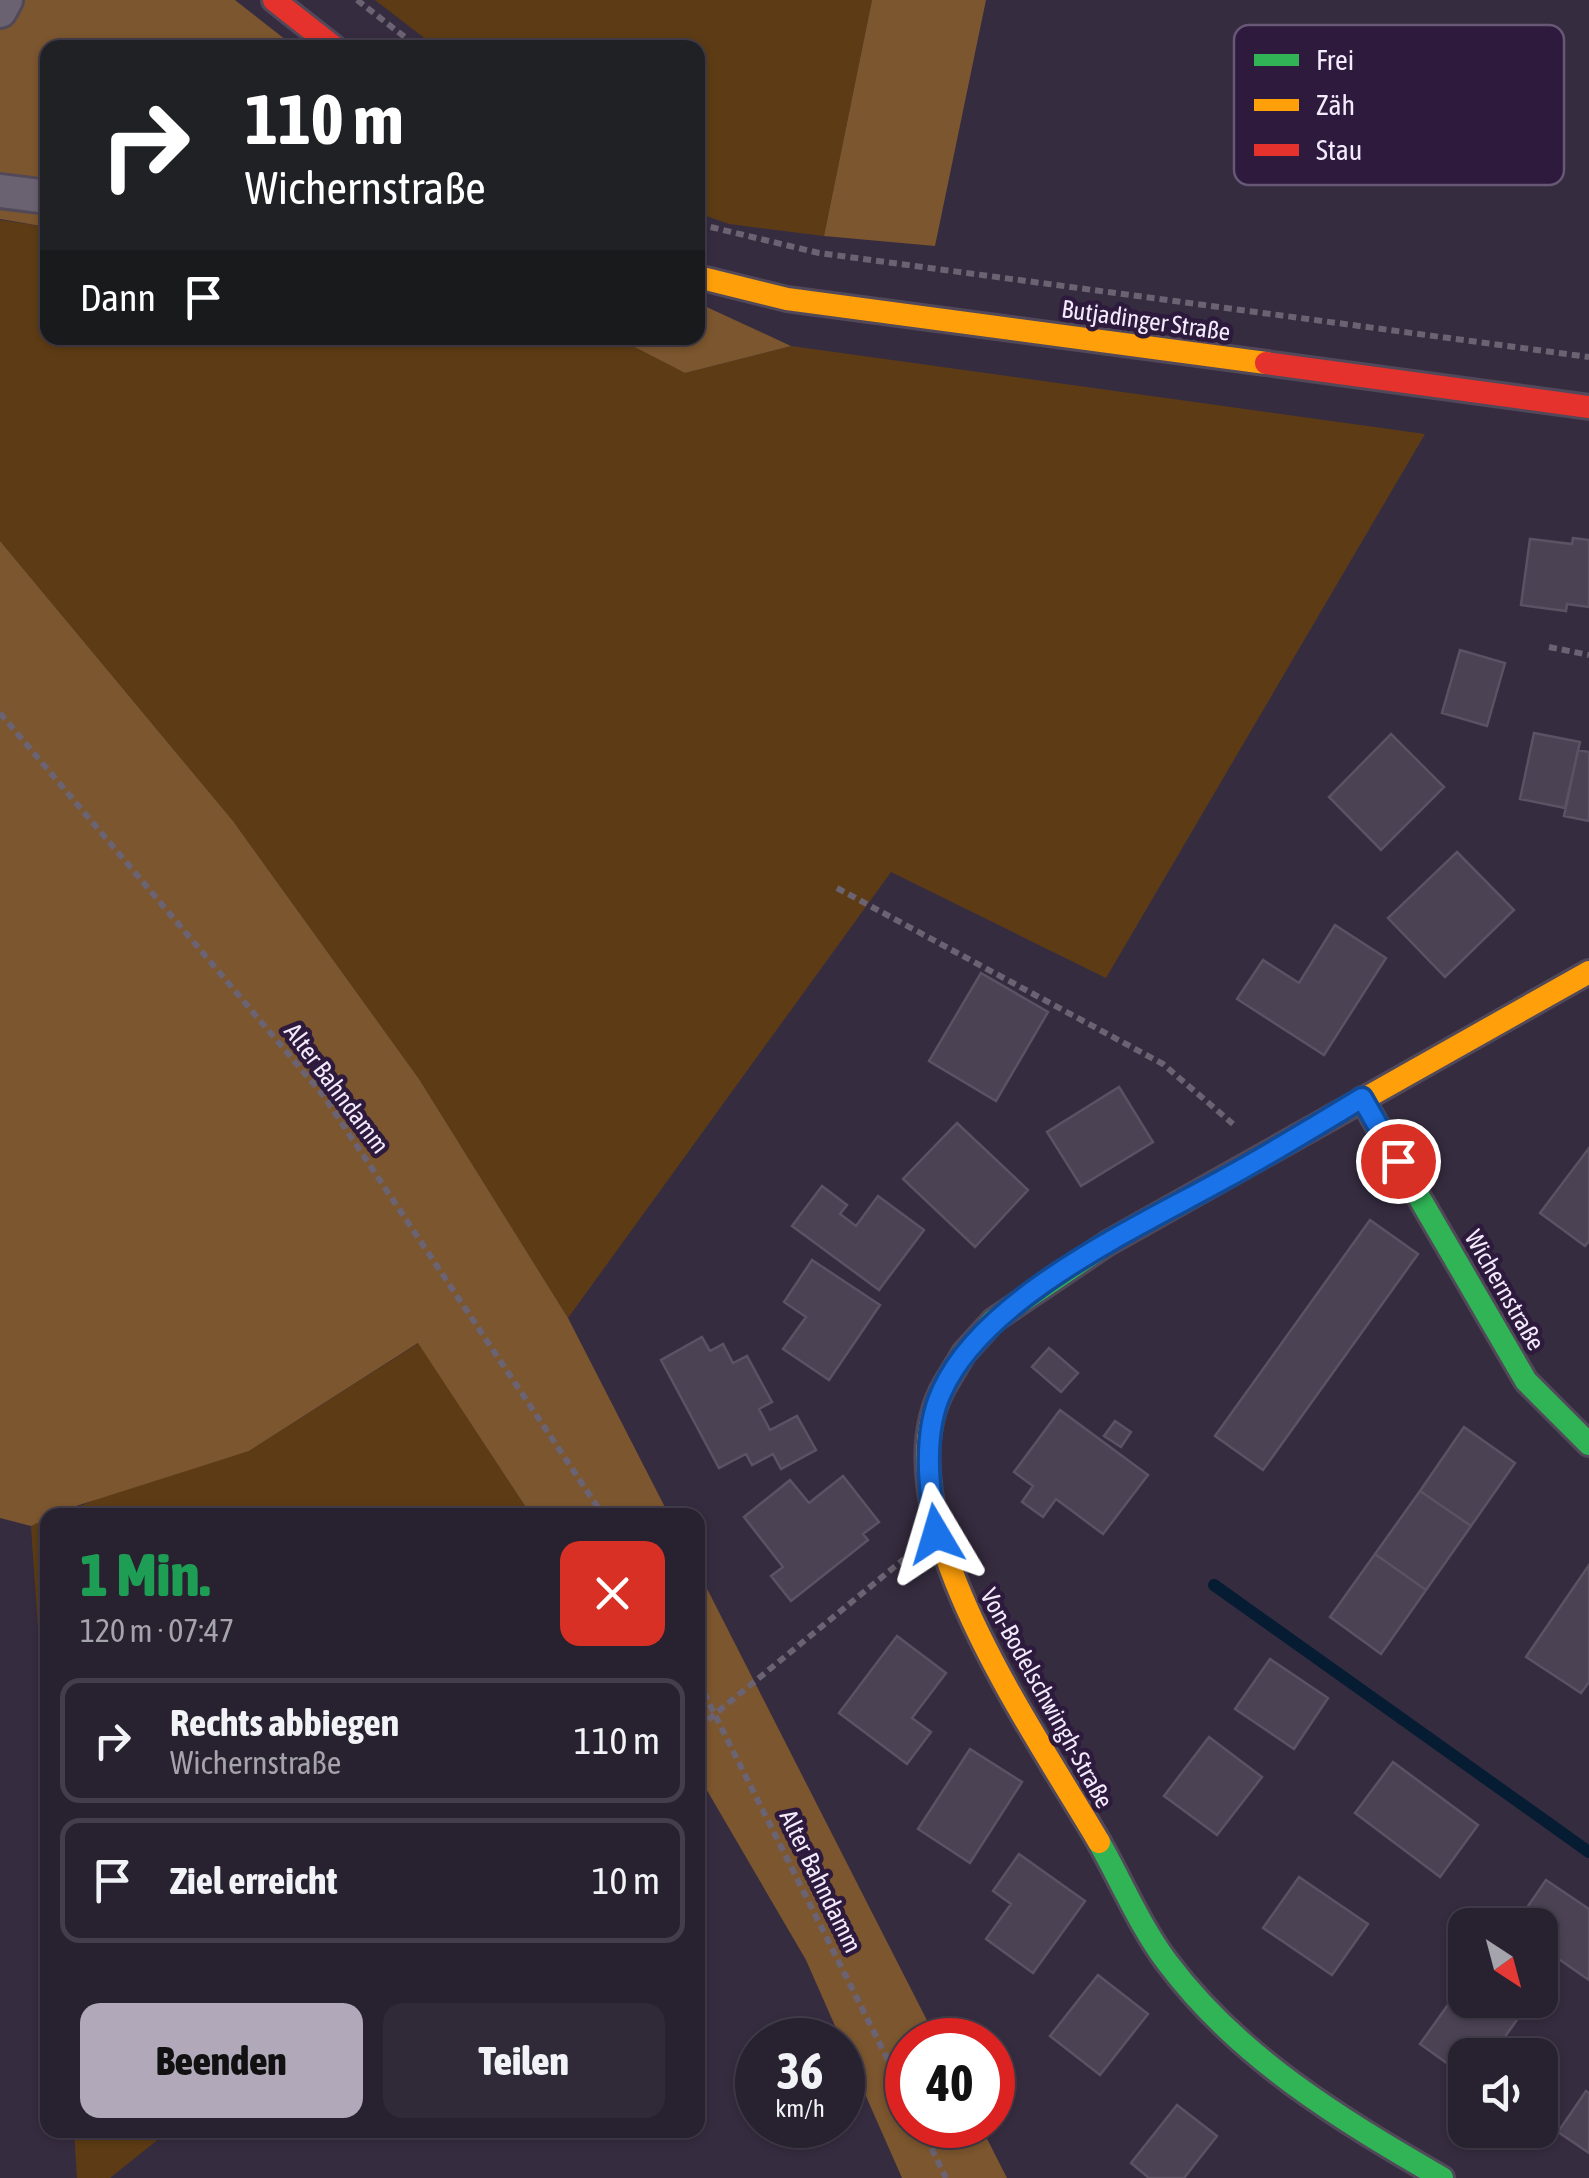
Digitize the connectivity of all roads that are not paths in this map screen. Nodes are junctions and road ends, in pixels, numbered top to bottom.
1 (6, 0) edge
2 (274, 0) edge
3 (0, 10) edge
4 (325, 40) edge
5 (0, 191) edge
6 (40, 195) edge
7 (705, 279) edge
8 (1589, 408) edge
9 (1589, 972) edge
10 (1362, 1098) junction
11 (1589, 1444) edge
12 (1442, 2178) edge

1 - 3 street
2 - 4 street
5 - 6 street
7 - 8 street, Butjadinger Straße
9 - 10 street, Von-Bodelschwingh-Straße
10 - 11 street, Wichernstraße
10 - 12 street, Von-Bodelschwingh-Straße

